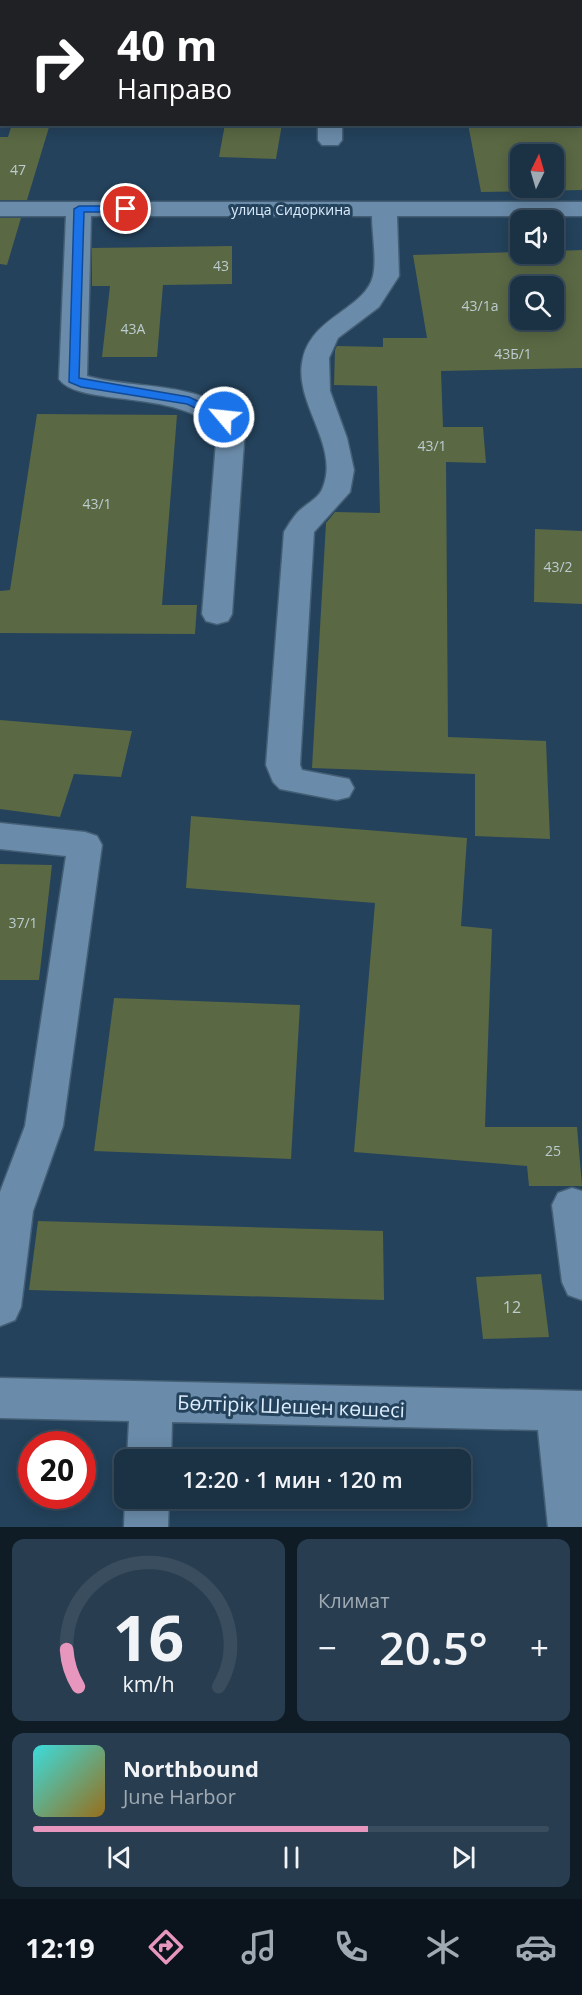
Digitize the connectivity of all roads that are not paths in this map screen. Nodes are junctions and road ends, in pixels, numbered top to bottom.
1 (0, 209) edge
2 (79, 209) junction
3 (384, 209) junction
4 (582, 209) edge
5 (217, 614) dead end
6 (337, 788) dead end
7 (0, 836) edge
8 (572, 1205) dead end
9 (582, 1282) edge
10 (0, 1307) edge
11 (0, 1398) edge
12 (151, 1402) junction
13 (570, 1412) edge
14 (149, 1449) edge
15 (147, 1509) edge
16 (146, 1527) edge
17 (570, 1527) edge

1 - 2 street, улица Сидоркина
2 - 3 street, улица Сидоркина
2 - 5 street
3 - 4 street, улица Сидоркина
3 - 6 street
7 - 10 street
8 - 9 street
11 - 12 street, Бөлтірік Шешен көшесі
12 - 13 street, Бөлтірік Шешен көшесі
12 - 14 street
13 - 17 street
15 - 16 street

